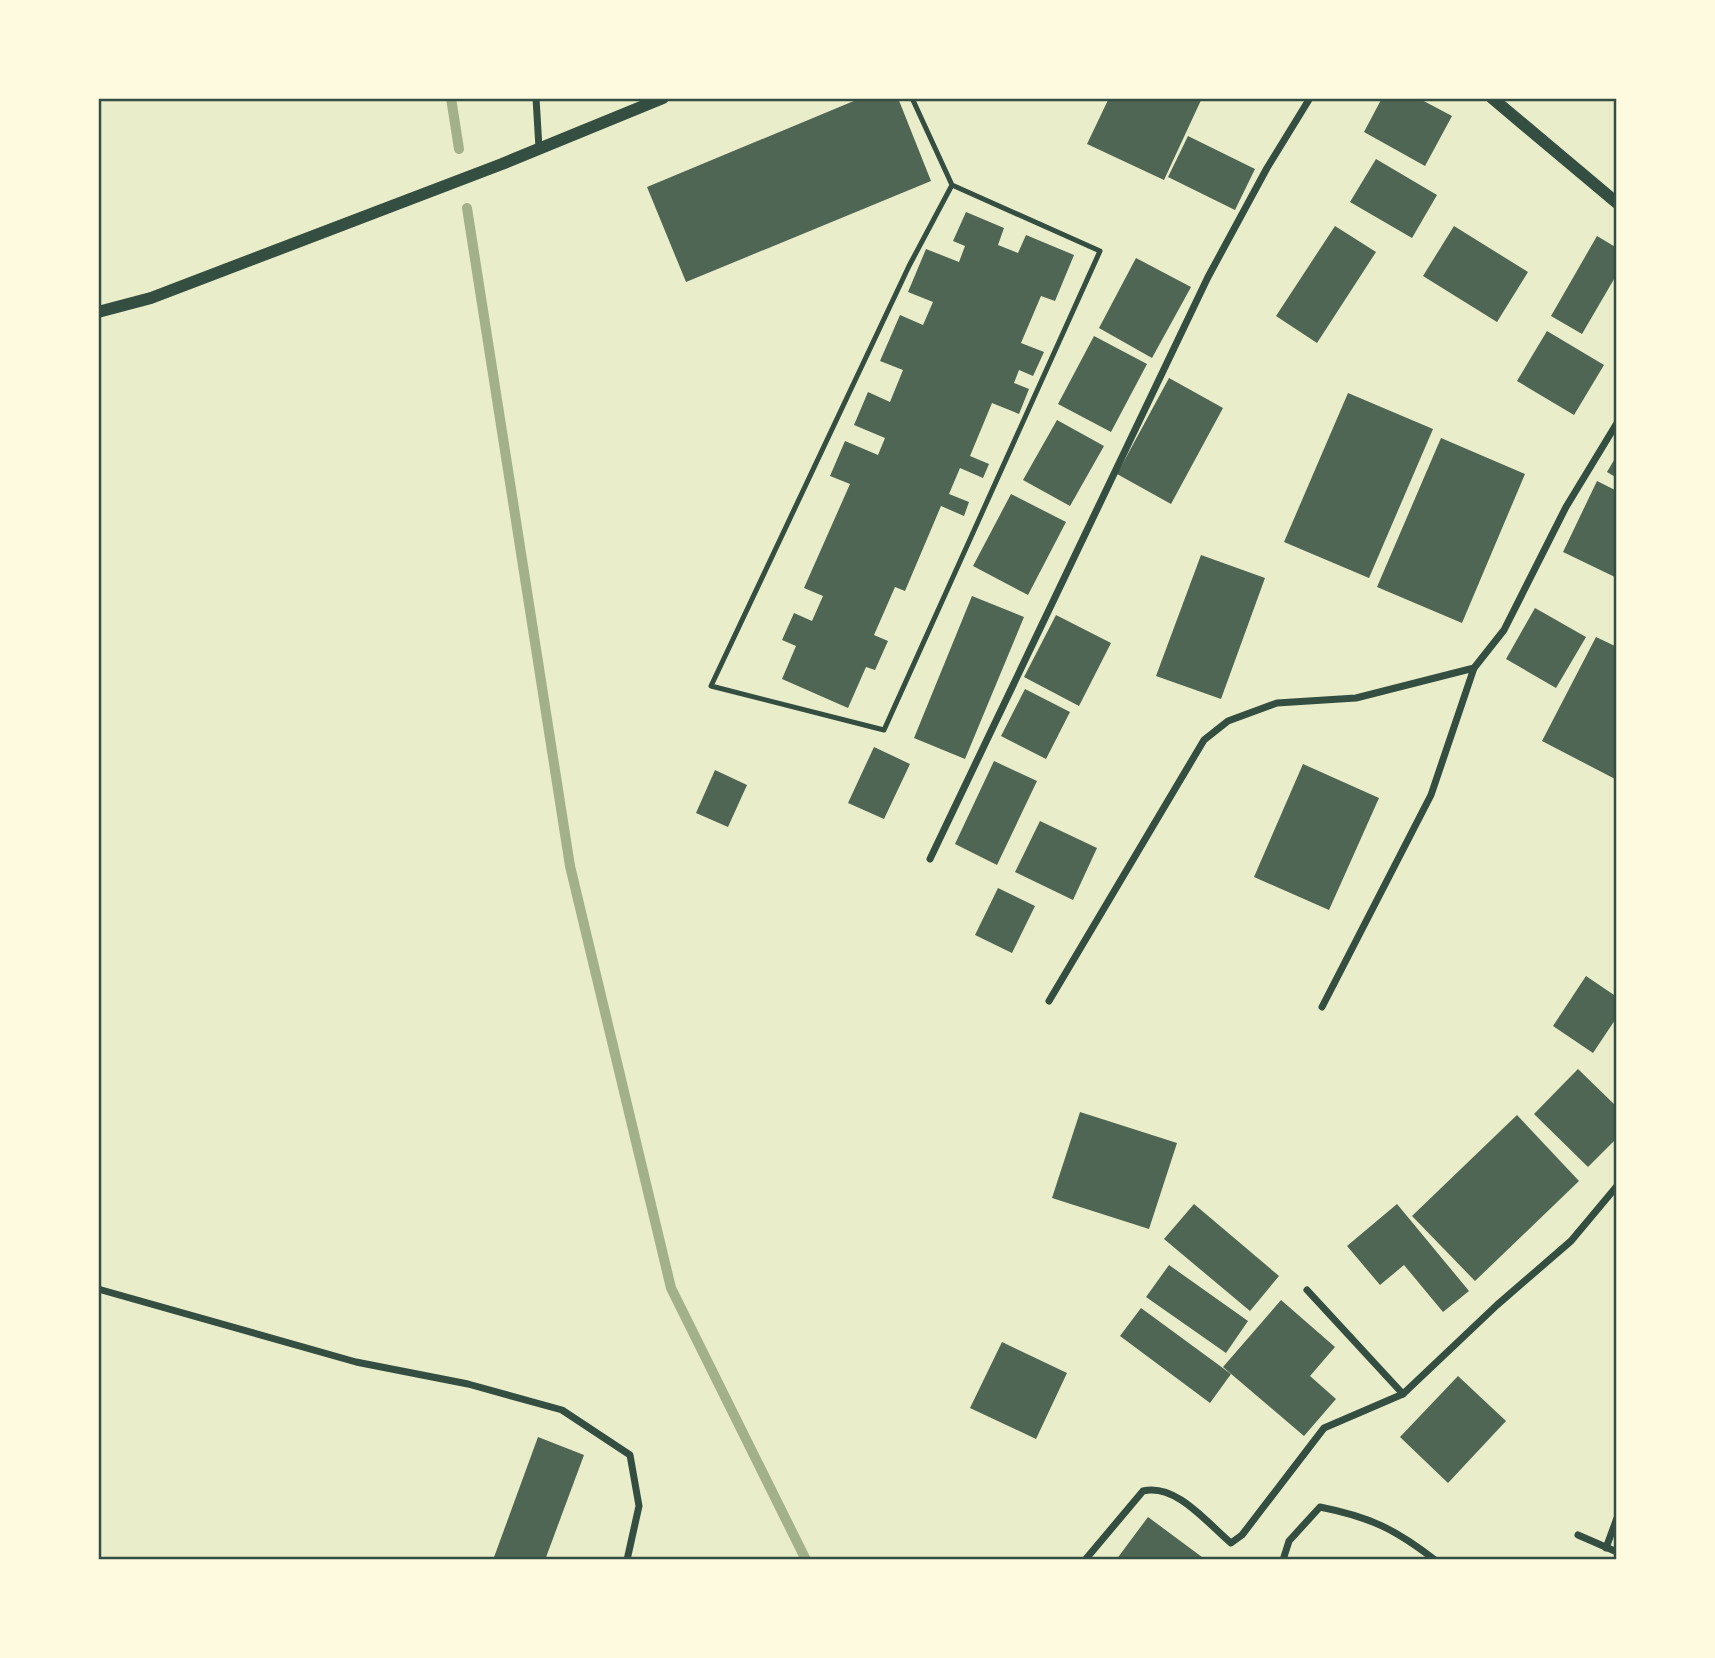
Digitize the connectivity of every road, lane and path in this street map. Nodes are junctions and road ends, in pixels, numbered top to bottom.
1 (536, 98) edge
2 (663, 98) edge
3 (912, 98) edge
4 (1310, 98) edge
5 (1492, 98) edge
6 (1506, 103) edge
7 (538, 148) junction
8 (952, 185) junction
9 (1617, 204) edge
10 (98, 312) edge
11 (1617, 423) edge
12 (1474, 668) junction
13 (930, 859) dead end
14 (1049, 1001) dead end
15 (1322, 1007) dead end
16 (1617, 1186) edge
17 (98, 1289) edge
18 (1307, 1290) dead end
19 (1403, 1394) junction
20 (1617, 1518) edge
21 (1578, 1535) dead end
22 (1606, 1548) junction
23 (1617, 1552) edge
24 (627, 1560) edge
25 (1085, 1560) edge
26 (1283, 1560) edge
27 (1435, 1560) edge

1 - 7 street
2 - 7 street
3 - 8 lane
4 - 13 street
5 - 6 street
6 - 9 street
7 - 10 street
8 - 8 lane
11 - 12 street
12 - 14 street
12 - 15 street
16 - 19 street
17 - 24 street
18 - 19 street
19 - 25 street
20 - 22 street
21 - 22 street
22 - 23 street
26 - 27 street

